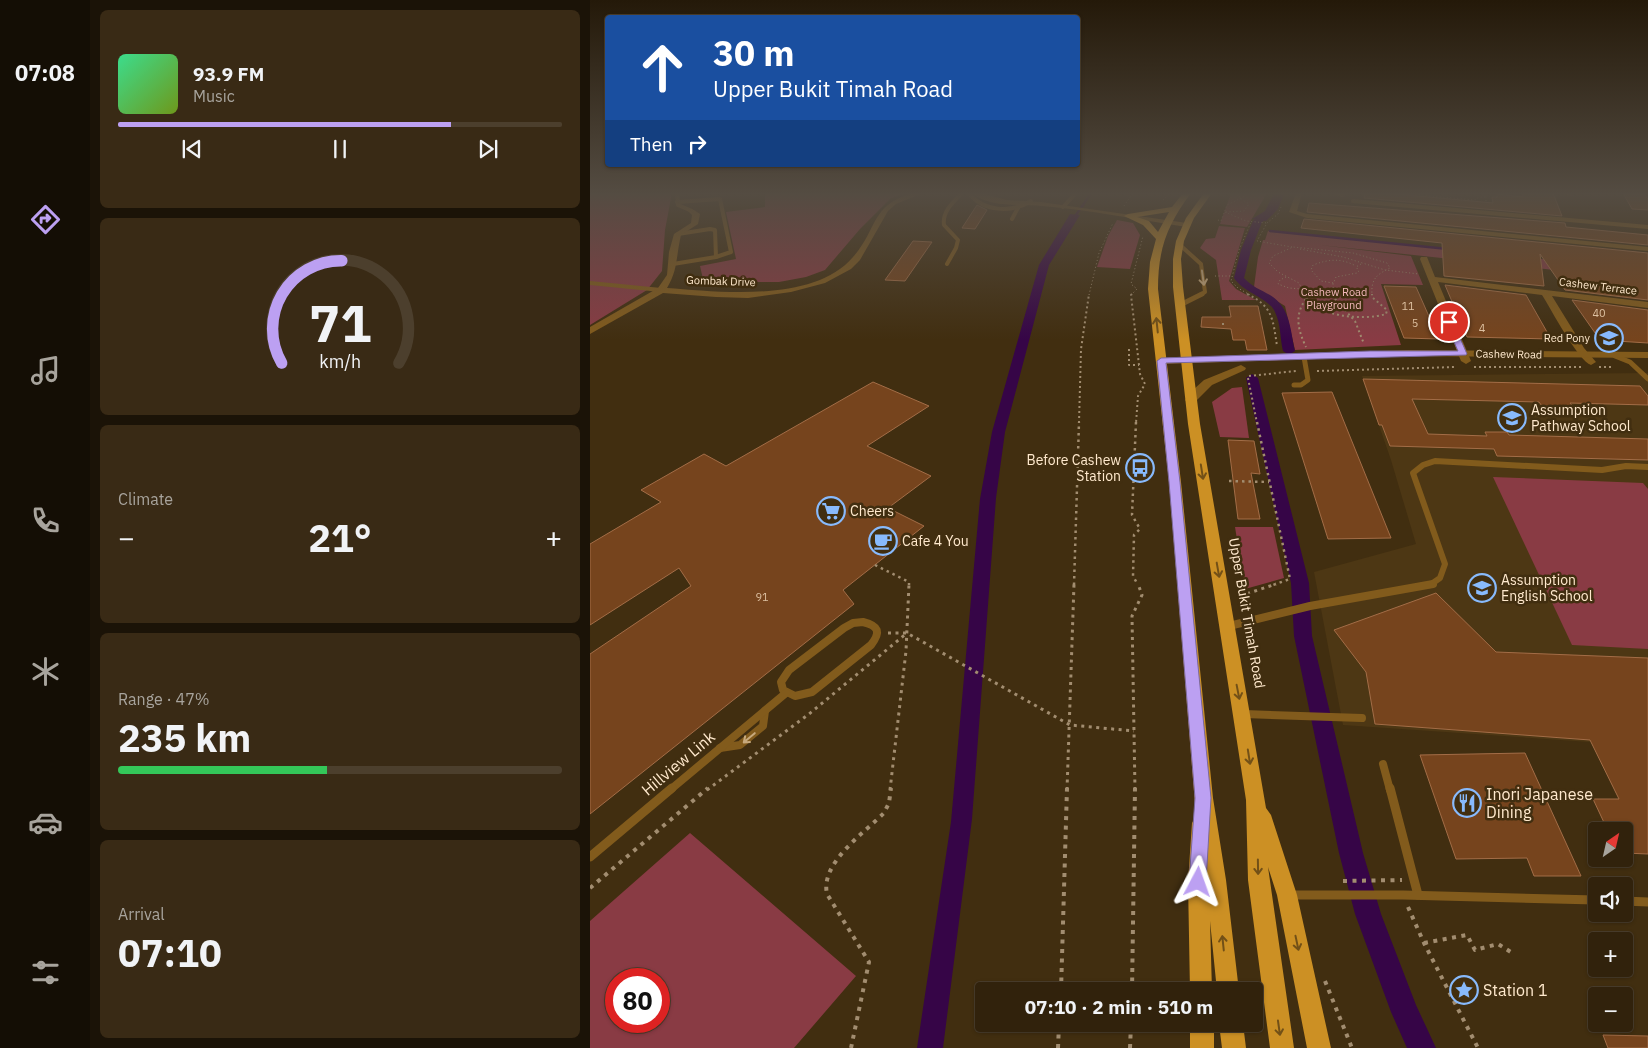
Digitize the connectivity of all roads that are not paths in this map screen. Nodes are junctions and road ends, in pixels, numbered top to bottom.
1 (676, 242) edge
2 (715, 242) edge
3 (730, 242) edge
4 (866, 242) edge
5 (958, 242) edge
6 (1158, 242) edge
7 (1181, 242) edge
8 (1567, 242) edge
9 (1180, 246) junction
10 (1648, 250) edge
11 (716, 257) junction
12 (1424, 259) dead end
13 (673, 264) junction
14 (947, 264) dead end
15 (1431, 277) junction
16 (590, 283) edge
17 (1153, 289) junction
18 (1170, 289) junction
19 (661, 290) junction
20 (1545, 292) junction
21 (1180, 305) junction
22 (1648, 305) edge
23 (590, 331) edge
24 (1612, 355) junction
25 (1648, 355) edge
26 (1303, 361) junction
27 (1466, 362) junction
28 (1648, 362) edge
29 (1590, 363) junction
30 (1187, 365) junction
31 (1632, 365) junction
32 (1162, 366) junction
33 (1244, 374) junction
34 (1648, 379) edge
35 (1294, 385) dead end
36 (1191, 400) junction
37 (1648, 467) edge
38 (1229, 626) junction
39 (786, 693) junction
40 (1243, 714) junction
41 (1362, 718) dead end
42 (1383, 764) dead end
43 (1203, 798) junction
44 (1256, 800) junction
45 (590, 857) edge
46 (1287, 895) junction
47 (1418, 895) junction
48 (1588, 900) edge
49 (1633, 901) edge
50 (1648, 902) edge
51 (1201, 982) edge
52 (1227, 982) edge
53 (1202, 1032) edge
54 (1232, 1032) edge
55 (1202, 1048) edge
56 (1234, 1048) edge
57 (1282, 1048) edge
58 (1319, 1048) edge

1 - 13 street, Gombak Drive
2 - 11 lane
3 - 11 lane
4 - 19 street, Gombak Drive
5 - 14 lane
6 - 17 highway
7 - 9 highway, Upper Bukit Timah Road
8 - 10 street
9 - 18 highway, Upper Bukit Timah Road
9 -> 21 lane
11 - 13 lane
12 - 15 street
13 - 19 street, Gombak Drive
15 - 20 street, Cashew Terrace
15 - 27 street
16 - 19 lane
17 - 18 highway
32 -> 17 highway
18 - 21 highway, Upper Bukit Timah Road
19 - 23 street
20 - 22 street, Cashew Terrace
20 - 29 street, Cashew Terrace
21 - 30 highway, Upper Bukit Timah Road
24 - 25 street, Cashew Road
24 - 29 street, Cashew Road
24 - 31 lane
26 - 27 street, Cashew Road
26 - 30 street, Cashew Road
26 - 33 street, Cashew Road
26 - 35 lane
27 - 29 street, Cashew Road
28 - 31 street, Cashew Road
29 - 31 street, Cashew Road
30 - 32 street, Cashew Road
30 - 33 street, Cashew Road
30 - 36 highway, Upper Bukit Timah Road
31 - 34 lane
32 - 43 highway
33 - 36 street
36 -> 38 highway, Upper Bukit Timah Road
37 - 38 lane
38 -> 40 highway, Upper Bukit Timah Road
39 - 39 lane
39 - 45 lane, Hillview Link
40 - 41 lane
40 -> 44 highway, Upper Bukit Timah Road
42 - 47 lane
43 - 51 highway
52 -> 43 highway
44 - 46 highway
44 -> 57 highway, Upper Bukit Timah Road
46 - 47 lane
46 -> 58 highway
47 - 48 lane
49 - 50 lane
53 - 55 highway
54 - 56 highway

